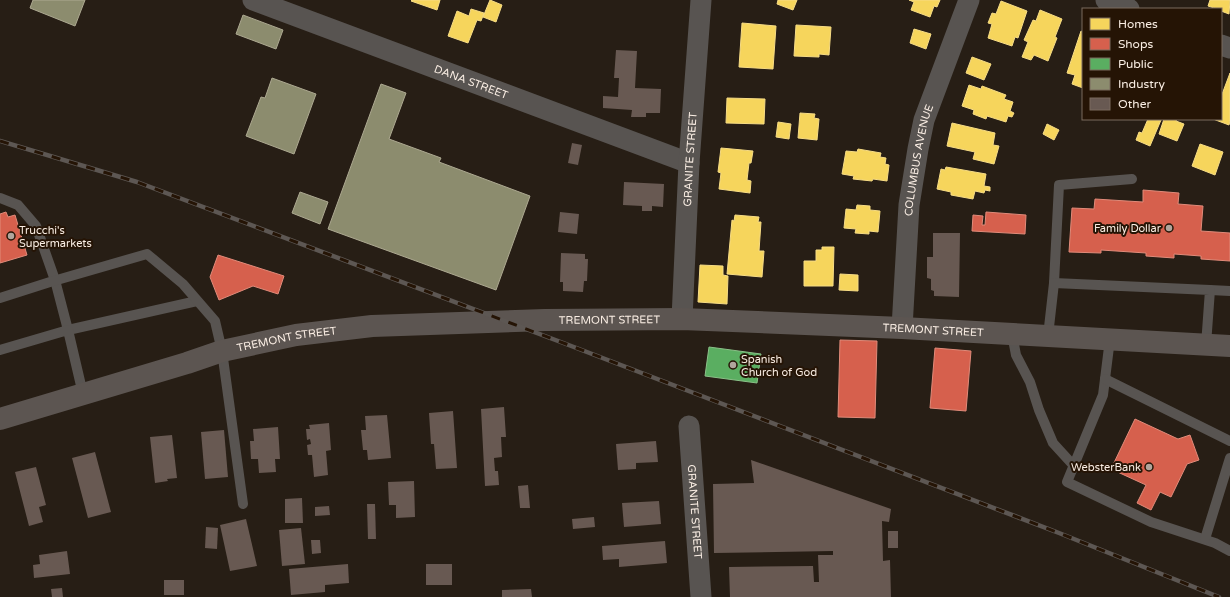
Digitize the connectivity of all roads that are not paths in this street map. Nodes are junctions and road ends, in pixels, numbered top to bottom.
1 (254, 0) edge
2 (701, 0) edge
3 (969, 0) edge
4 (1106, 0) edge
5 (1126, 8) edge
6 (689, 163) junction
7 (1132, 178) dead end
8 (0, 198) edge
9 (55, 280) junction
10 (1054, 283) junction
11 (1210, 290) junction
12 (1230, 291) edge
13 (0, 298) edge
14 (197, 301) junction
15 (682, 319) junction
16 (902, 328) junction
17 (68, 330) junction
18 (1012, 334) junction
19 (1048, 336) junction
20 (1110, 339) junction
21 (1206, 345) junction
22 (1230, 346) edge
23 (0, 350) edge
24 (222, 351) junction
25 (1105, 379) junction
26 (83, 394) junction
27 (0, 419) edge
28 (689, 426) dead end
29 (1230, 441) edge
30 (1230, 458) edge
31 (1074, 466) junction
32 (243, 504) dead end
33 (1205, 540) junction
34 (1230, 551) edge
35 (701, 597) edge

1 - 6 street, DANA STREET
2 - 6 street, GRANITE STREET
3 - 16 street, COLUMBUS AVENUE
4 - 5 street
6 - 15 street, GRANITE STREET
7 - 10 lane
8 - 9 lane
9 - 13 lane
9 - 14 lane
9 - 17 lane
10 - 11 lane
10 - 19 lane
11 - 12 lane
11 - 21 lane
14 - 17 lane
14 - 24 lane
15 - 16 main road, TREMONT STREET
15 - 24 main road, TREMONT STREET
16 - 18 main road, TREMONT STREET
17 - 23 lane
17 - 26 lane
18 - 19 main road, TREMONT STREET
18 - 31 lane
19 - 20 main road, TREMONT STREET
20 - 21 main road, TREMONT STREET
20 - 25 lane
21 - 22 main road, TREMONT STREET
24 - 26 main road, TREMONT STREET
24 - 32 lane
25 - 29 lane
25 - 31 lane
26 - 27 main road, TREMONT STREET
28 - 35 street, GRANITE STREET
30 - 33 lane
31 - 33 lane
33 - 34 lane

